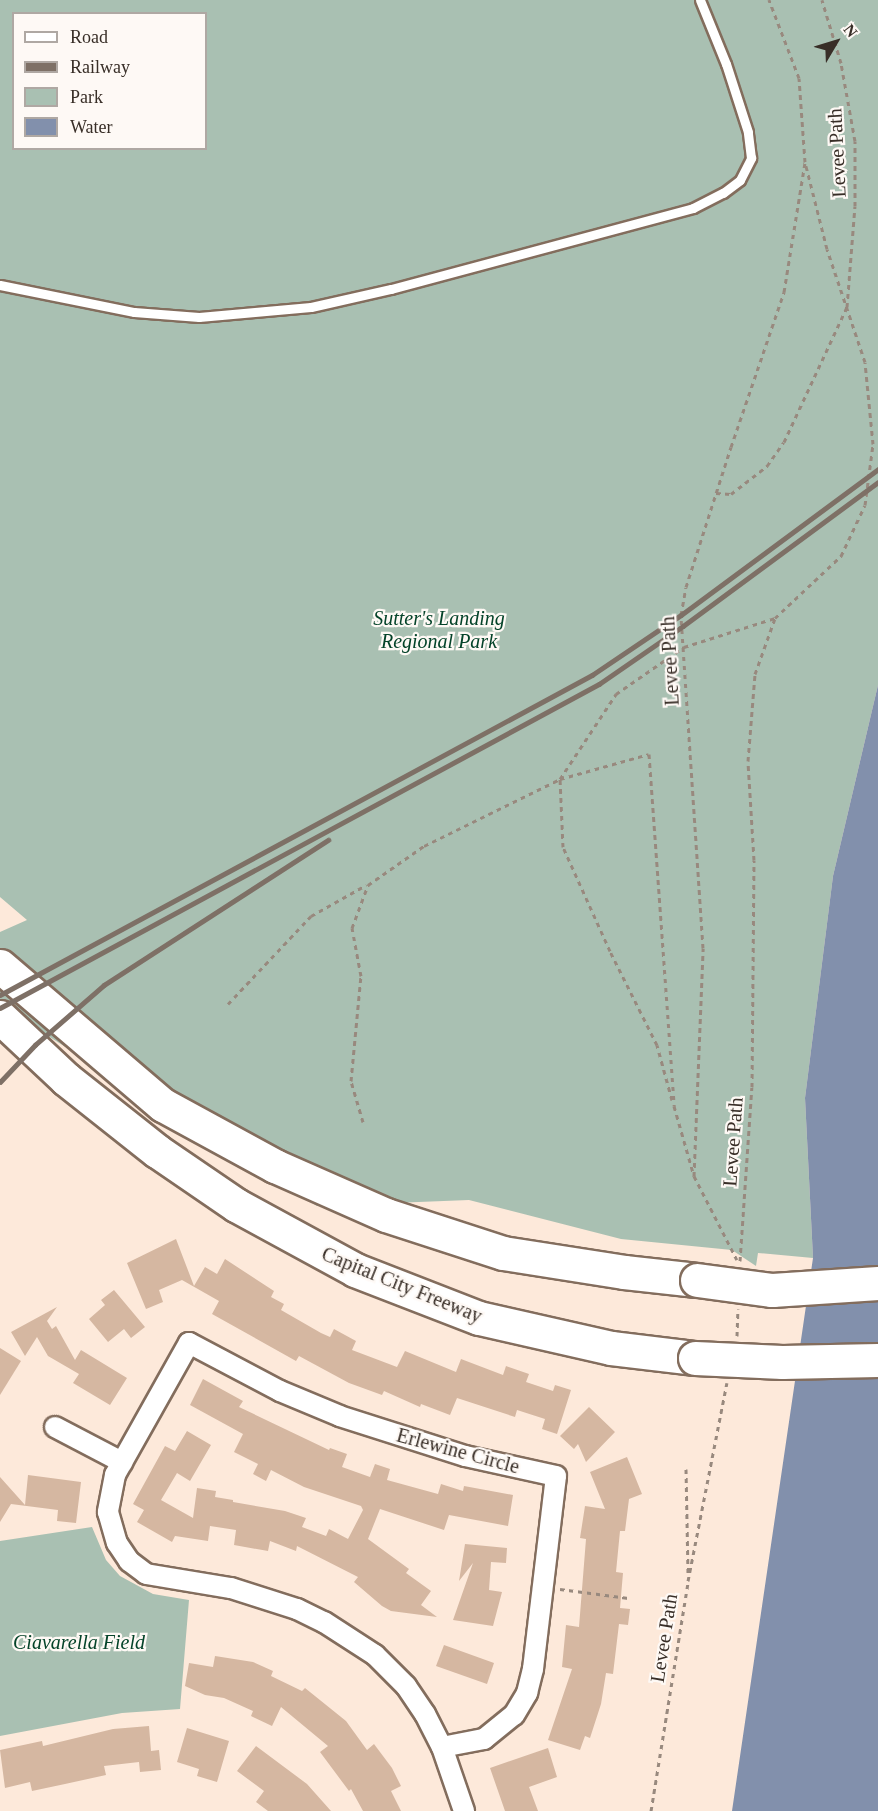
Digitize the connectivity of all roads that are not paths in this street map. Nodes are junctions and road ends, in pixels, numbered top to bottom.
1 (700, 0) edge
2 (0, 285) edge
3 (0, 966) edge
4 (0, 1017) edge
5 (878, 1283) edge
6 (878, 1360) edge
7 (55, 1427) dead end
8 (122, 1462) junction
9 (442, 1747) junction
10 (464, 1811) edge

1 - 2 lane
3 - 5 highway, bridge
4 - 6 highway, Capital City Freeway, bridge
7 - 8 street
8 - 9 street, Erlewine Circle
8 - 9 street, Erlewine Circle
9 - 10 street

